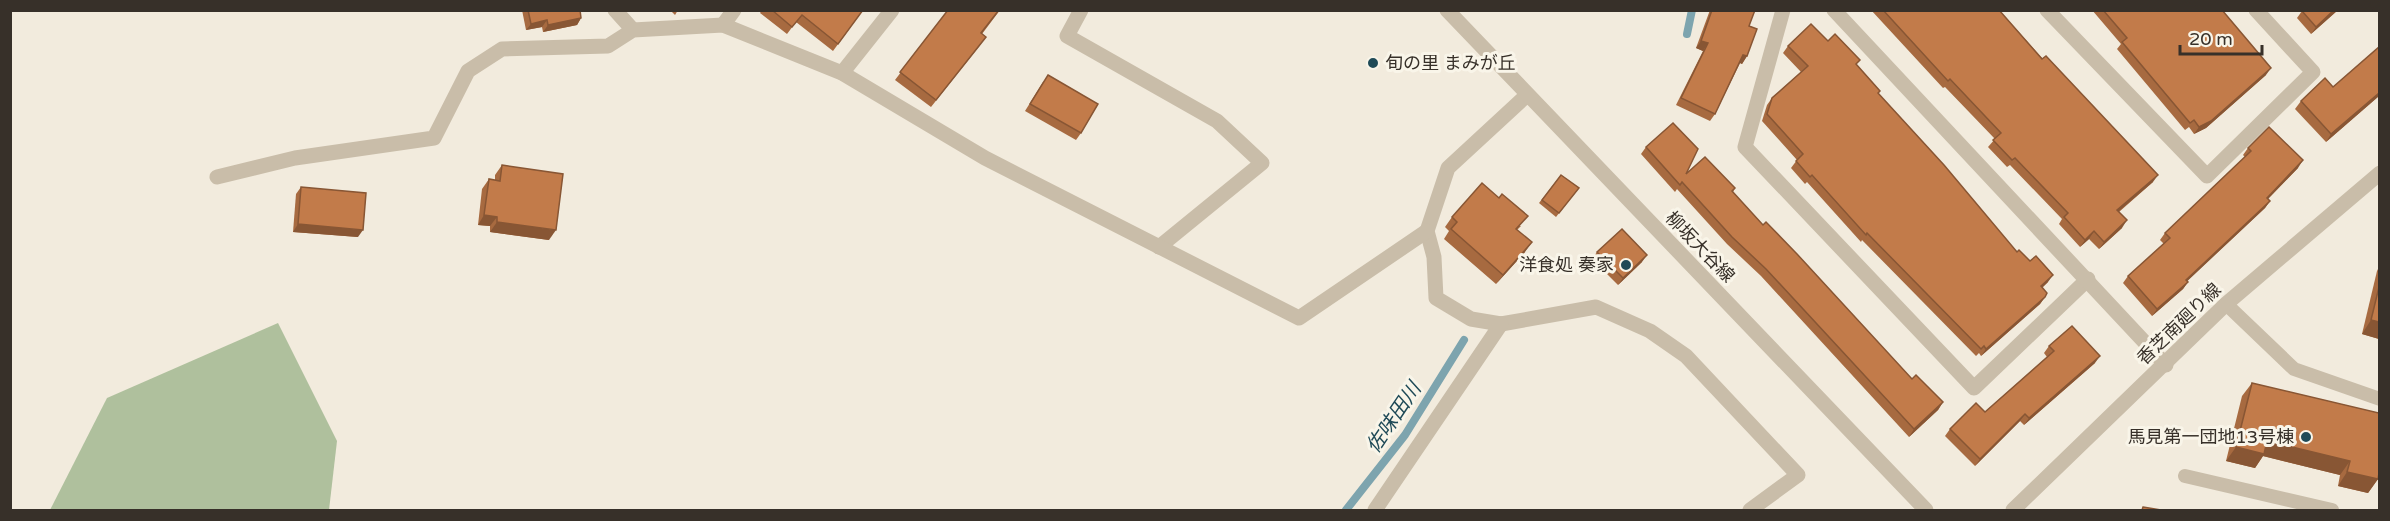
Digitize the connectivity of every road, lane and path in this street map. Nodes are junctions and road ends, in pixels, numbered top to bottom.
1 (615, 10) edge
2 (734, 10) edge
3 (892, 10) edge
4 (1081, 10) edge
5 (1447, 10) edge
6 (1783, 10) edge
7 (1834, 10) edge
8 (2047, 10) edge
9 (2256, 10) edge
10 (723, 25) junction
11 (633, 30) junction
12 (842, 73) junction
13 (1527, 95) junction
14 (2379, 173) edge
15 (217, 177) dead end
16 (1427, 231) junction
17 (1159, 247) junction
18 (2088, 279) junction
19 (2226, 304) junction
20 (1501, 324) junction
21 (2166, 365) junction
22 (2379, 399) edge
23 (2185, 477) dead end
24 (1375, 510) edge
25 (1750, 510) edge
26 (1926, 510) edge
27 (2013, 510) edge
28 (2332, 510) edge

1 - 11 street
2 - 10 street
3 - 12 street
4 - 17 street
5 - 13 street, 柳坂大谷線
6 - 18 street
7 - 18 street
8 - 9 street
10 - 11 street
10 - 12 street
11 - 15 street
12 - 17 street
13 - 16 street
13 - 26 street, 柳坂大谷線
14 - 19 street, 香芝南廻り線
16 - 17 street
16 - 20 street
18 - 21 street
19 - 21 street, 香芝南廻り線
19 - 22 lane
20 - 24 street
20 - 25 street
21 - 27 street, 香芝南廻り線
23 - 28 lane

